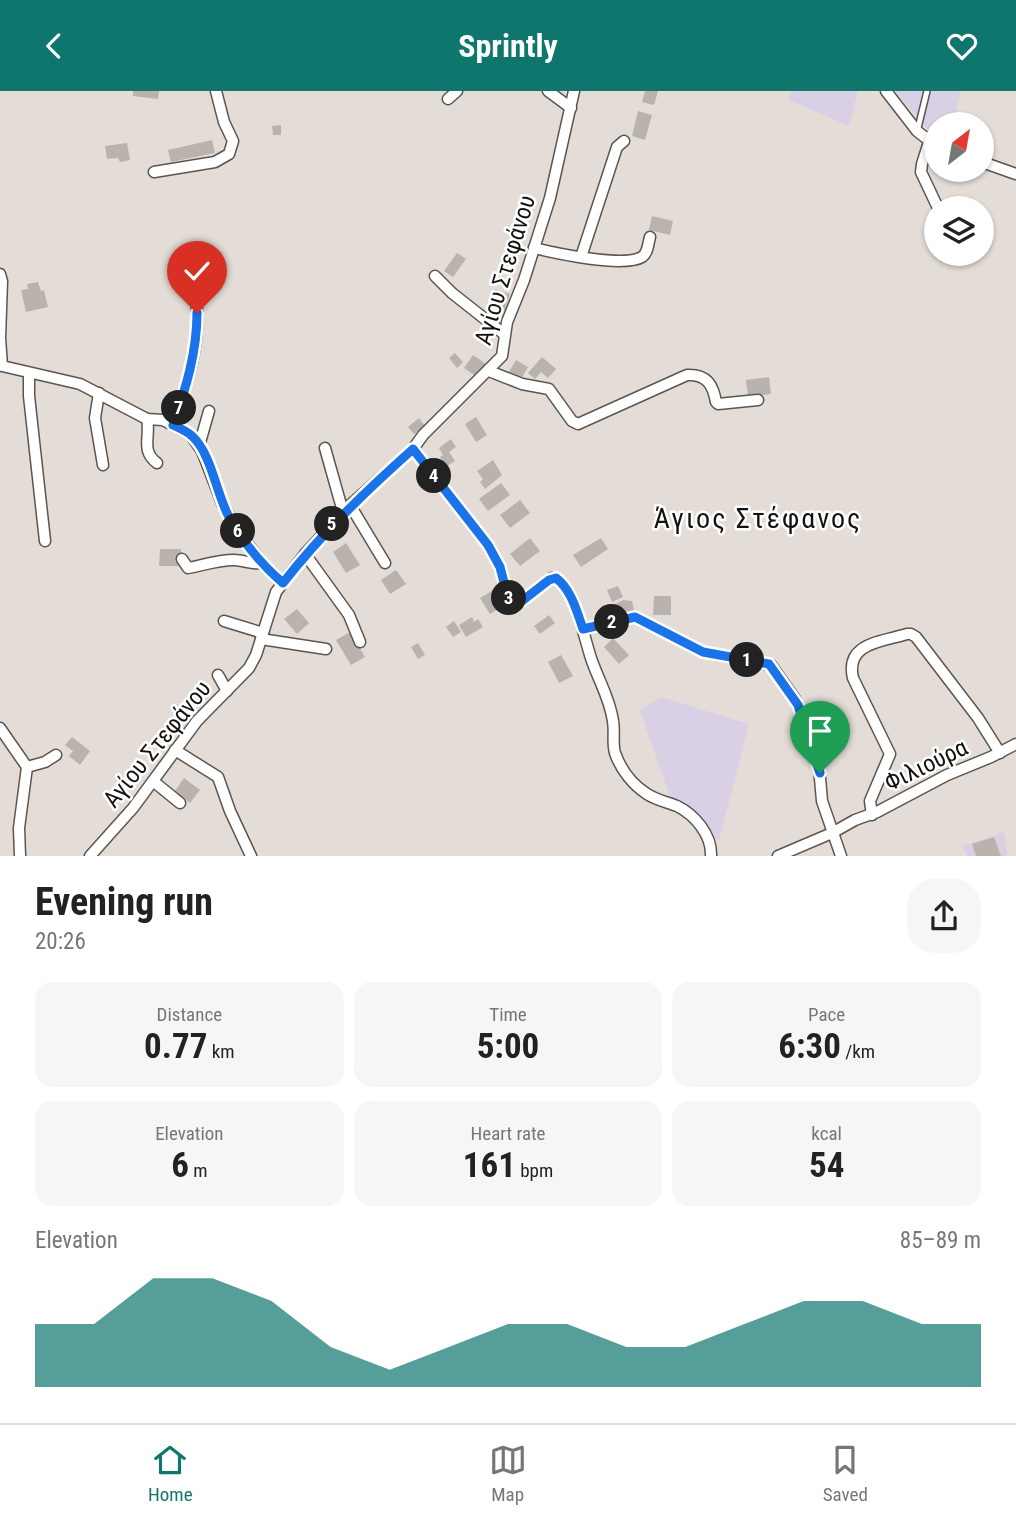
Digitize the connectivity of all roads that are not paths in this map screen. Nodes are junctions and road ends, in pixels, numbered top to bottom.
1 (216, 91) edge
2 (457, 91) edge
3 (548, 91) edge
4 (575, 91) edge
5 (927, 91) edge
6 (887, 92) edge
7 (448, 99) dead end
8 (571, 108) junction
9 (917, 131) junction
10 (924, 137) edge
11 (624, 141) dead end
12 (924, 160) edge
13 (994, 166) edge
14 (154, 172) dead end
15 (1016, 174) edge
16 (924, 179) edge
17 (650, 237) dead end
18 (534, 248) junction
19 (581, 257) junction
20 (187, 261) dead end
21 (0, 274) edge
22 (435, 276) dead end
23 (504, 334) junction
24 (1, 366) edge
25 (489, 371) junction
26 (29, 374) junction
27 (99, 393) junction
28 (758, 400) dead end
29 (209, 411) dead end
30 (147, 419) junction
31 (173, 425) junction
32 (199, 446) junction
33 (325, 448) dead end
34 (413, 449) junction
35 (156, 463) dead end
36 (103, 465) dead end
37 (347, 508) junction
38 (45, 541) dead end
39 (305, 554) junction
40 (182, 559) dead end
41 (262, 563) junction
42 (385, 563) dead end
43 (283, 583) junction
44 (224, 621) dead end
45 (583, 629) junction
46 (262, 636) junction
47 (360, 642) dead end
48 (326, 649) dead end
49 (218, 675) dead end
50 (227, 691) junction
51 (0, 728) edge
52 (1016, 744) edge
53 (175, 750) junction
54 (1000, 753) junction
55 (56, 755) dead end
56 (27, 767) junction
57 (153, 781) junction
58 (180, 803) dead end
59 (872, 815) junction
60 (832, 833) junction
61 (20, 856) edge
62 (90, 856) edge
63 (251, 856) edge
64 (710, 856) edge
65 (778, 856) edge
66 (841, 856) edge

1 - 14 street
2 - 7 street
3 - 8 street
4 - 8 street, Αγίου Στεφάνου
5 - 9 lane
6 - 9 street
8 - 18 street, Αγίου Στεφάνου
9 - 10 street
11 - 19 street
12 - 16 street
13 - 15 street
17 - 19 street
18 - 19 street
18 - 23 street, Αγίου Στεφάνου
20 - 31 street
21 - 24 street
22 - 23 street
23 - 25 street, Αγίου Στεφάνου
24 - 26 street
25 - 28 street
25 - 34 street, Αγίου Στεφάνου
26 - 27 street
26 - 38 street
27 - 30 street
27 - 36 street
29 - 32 street
30 - 31 street
30 - 35 street
31 - 32 street
32 - 41 street
33 - 37 street
34 - 37 street, Αγίου Στεφάνου
34 - 45 street
37 - 39 street, Αγίου Στεφάνου
37 - 42 street
39 - 43 street, Αγίου Στεφάνου
39 - 47 street
40 - 41 street
41 - 43 street
43 - 46 street, Αγίου Στεφάνου
44 - 46 street
45 - 60 street
45 - 64 street
46 - 48 street
46 - 50 street, Αγίου Στεφάνου
49 - 50 street
50 - 53 street, Αγίου Στεφάνου
51 - 56 street
52 - 54 street, Φιλιούρα
53 - 57 street, Αγίου Στεφάνου
53 - 63 street
54 - 59 street, Φιλιούρα
54 - 59 street
55 - 56 street
56 - 61 street
57 - 58 street
57 - 62 street, Αγίου Στεφάνου
59 - 60 street, Φιλιούρα
60 - 65 street, Φιλιούρα
60 - 66 street

